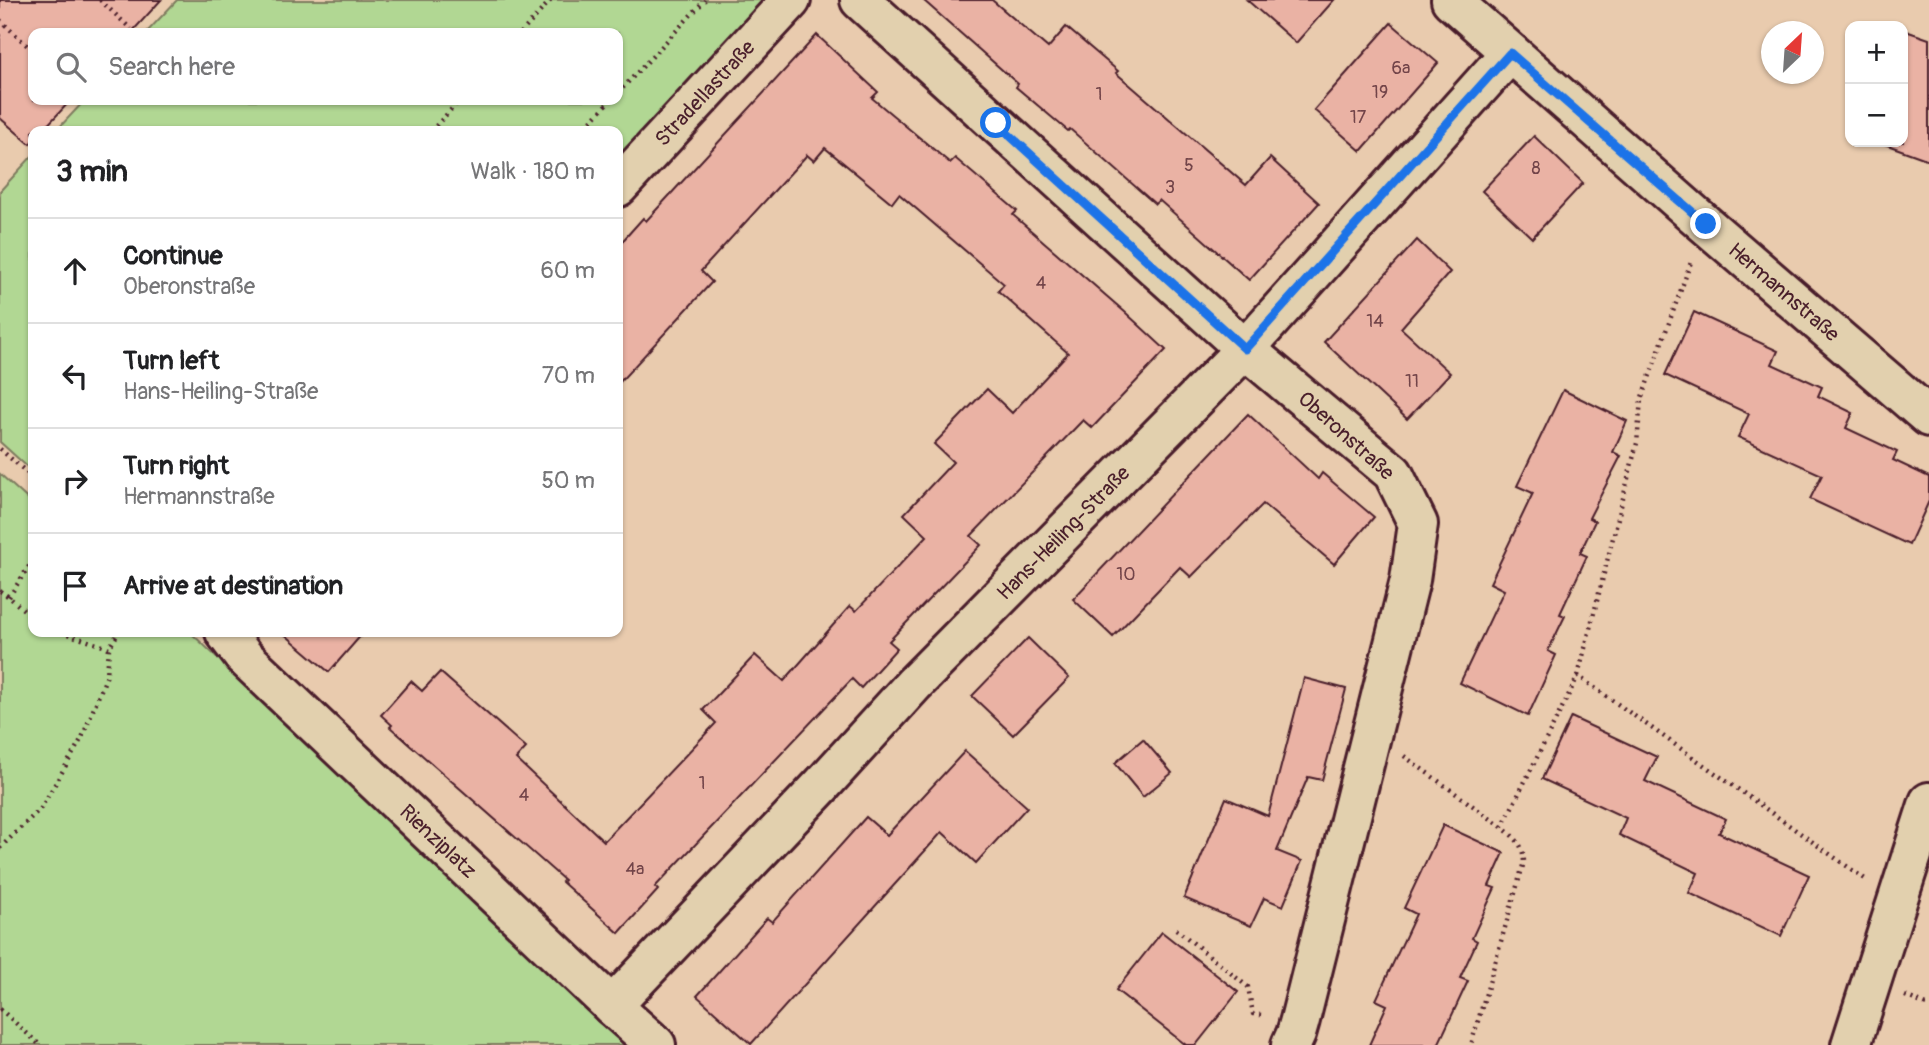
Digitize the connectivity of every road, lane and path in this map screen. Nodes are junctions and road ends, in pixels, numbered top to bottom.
1 (100, 0) edge
2 (551, 0) edge
3 (705, 0) edge
4 (791, 0) edge
5 (860, 0) edge
6 (1451, 0) edge
7 (0, 20) edge
8 (130, 28) edge
9 (526, 28) edge
10 (28, 46) edge
11 (1510, 53) junction
12 (623, 88) edge
13 (455, 105) edge
14 (606, 105) edge
15 (436, 126) edge
16 (586, 126) edge
17 (623, 182) edge
18 (1706, 224) junction
19 (1245, 349) junction
20 (1929, 416) edge
21 (0, 449) edge
22 (28, 474) edge
23 (28, 568) edge
24 (0, 591) edge
25 (9, 597) junction
26 (28, 614) edge
27 (76, 637) edge
28 (116, 637) edge
29 (229, 637) edge
30 (109, 648) junction
31 (1578, 676) junction
32 (1372, 733) junction
33 (1929, 802) edge
34 (1502, 827) junction
35 (0, 848) edge
36 (1898, 902) junction
37 (1176, 929) dead end
38 (612, 1006) junction
39 (0, 1009) edge
40 (1295, 1033) edge
41 (40, 1045) edge
42 (656, 1045) edge
43 (1471, 1045) edge
44 (1852, 1045) edge

1 - 8 path
2 - 9 path
3 - 12 path
4 - 17 street, Stradellastraße
5 - 19 street, Oberonstraße
6 - 11 street, Hermannstraße
7 - 10 path
11 - 18 street, Hermannstraße
11 - 19 street, Hans-Heiling-Straße
13 - 15 path
14 - 16 path
18 - 20 street, Hermannstraße
18 - 31 path
19 - 32 street, Oberonstraße
19 - 38 street, Hans-Heiling-Straße
21 - 22 path
23 - 25 path
24 - 25 path
25 - 26 path
27 - 30 path
28 - 30 path
29 - 38 street, Rienziplatz
30 - 35 path
31 - 34 path
31 - 36 path
32 - 34 path
32 - 40 street, Oberonstraße
33 - 36 street
34 - 43 path
36 - 44 street
37 - 40 path
38 - 42 street, Rienziplatz
39 - 41 path

